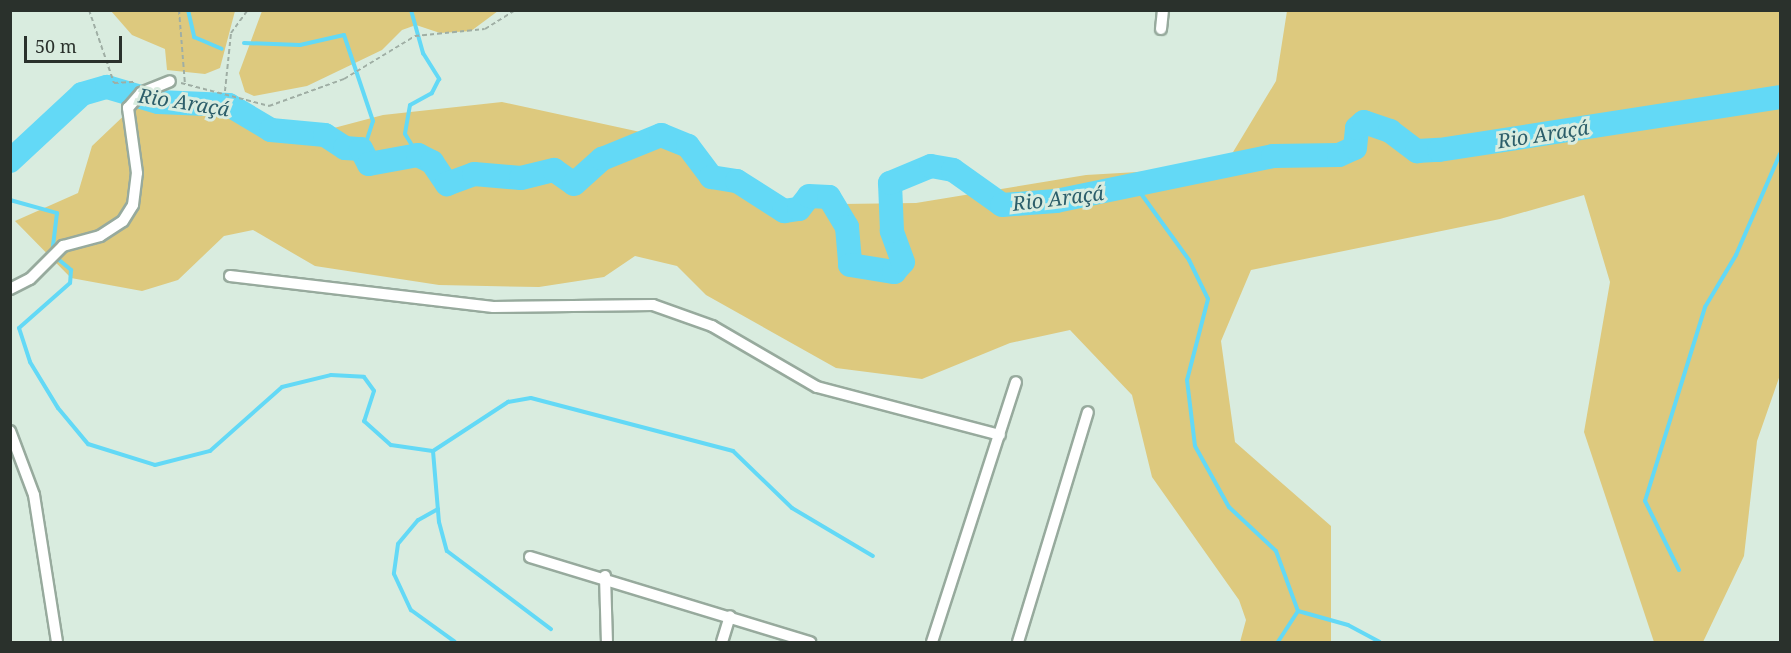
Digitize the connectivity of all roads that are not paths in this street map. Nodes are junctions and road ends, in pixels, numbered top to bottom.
1 (1164, 10) edge
2 (1161, 29) dead end
3 (170, 81) road end
4 (230, 276) dead end
5 (10, 289) edge
6 (1016, 382) dead end
7 (1088, 412) dead end
8 (10, 431) edge
9 (1000, 435) junction
10 (530, 557) dead end
11 (605, 576) junction
12 (730, 616) junction
13 (57, 642) edge
14 (607, 642) edge
15 (722, 642) edge
16 (810, 642) edge
17 (932, 642) edge
18 (1018, 642) edge

1 - 2 street
3 - 5 street
4 - 9 street
6 - 9 street
7 - 18 street
8 - 13 street
9 - 17 street
10 - 11 street
11 - 12 street
11 - 14 street
12 - 15 street
12 - 16 street

